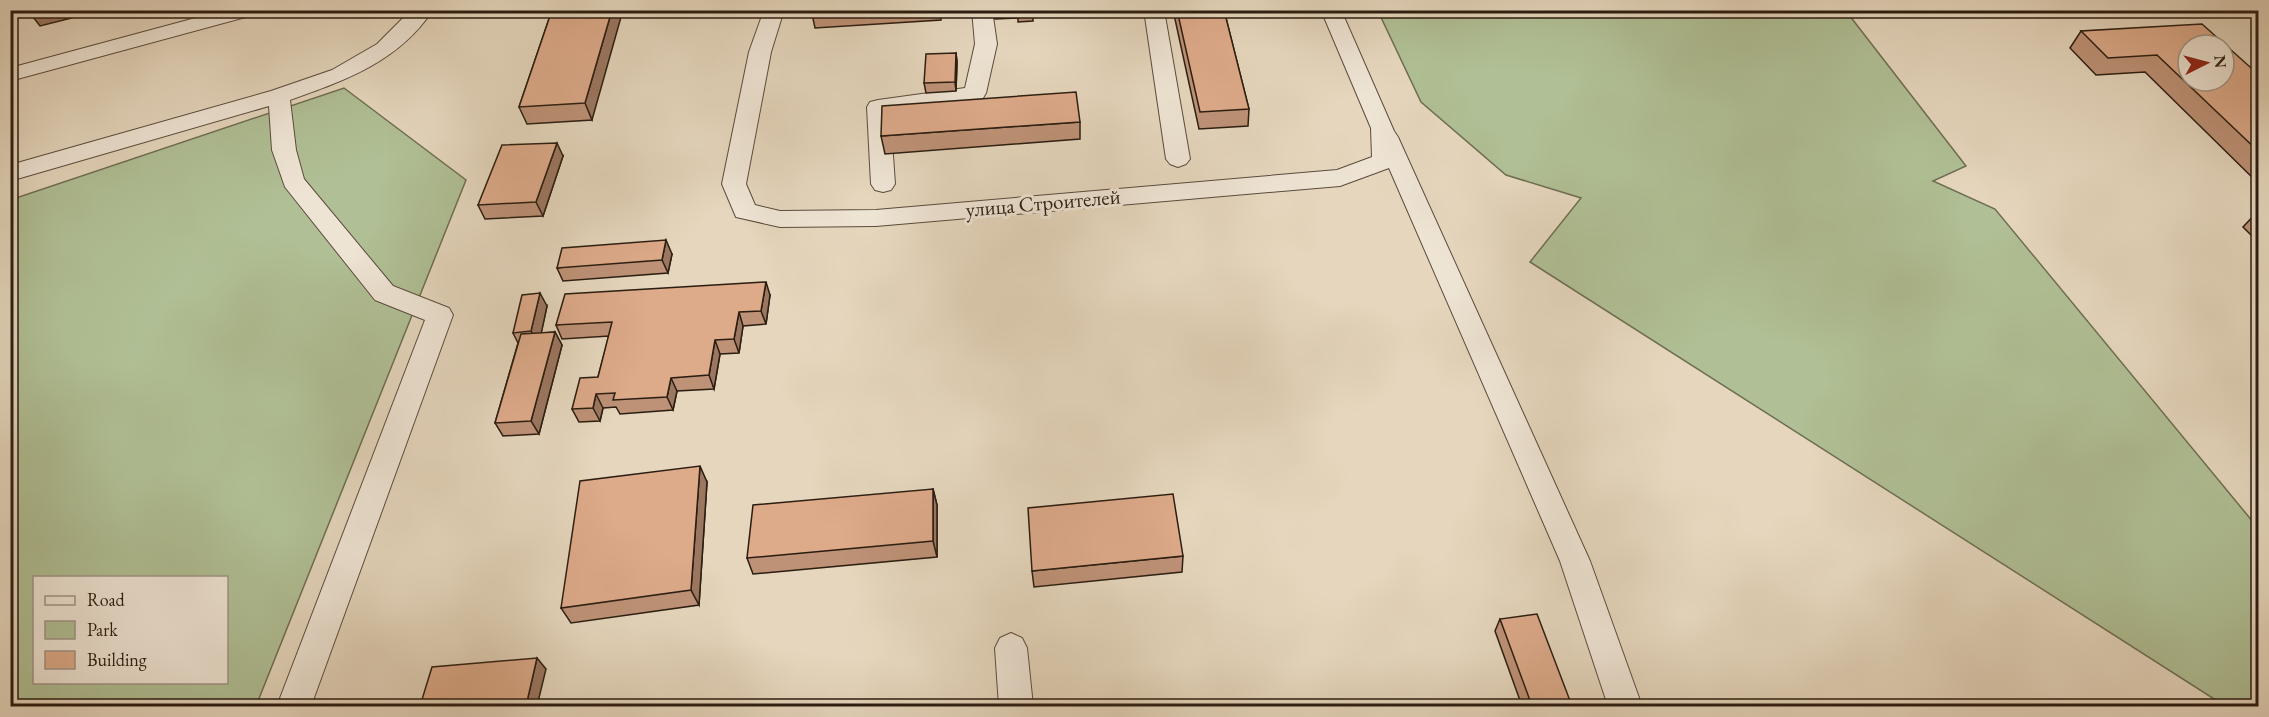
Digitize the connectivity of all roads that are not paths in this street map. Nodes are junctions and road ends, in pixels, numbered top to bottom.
1 (16, 10) edge
2 (250, 10) edge
3 (423, 10) edge
4 (774, 10) edge
5 (982, 10) edge
6 (1154, 10) edge
7 (1331, 10) edge
8 (10, 12) edge
9 (10, 75) edge
10 (279, 96) junction
11 (1382, 128) junction
12 (1178, 159) dead end
13 (10, 173) edge
14 (884, 184) dead end
15 (1011, 648) dead end
16 (294, 706) edge
17 (1016, 706) edge
18 (1625, 706) edge

1 - 8 street
2 - 9 street
3 - 10 street
4 - 11 street, улица Строителей
5 - 14 street
6 - 12 street
7 - 11 street, улица Строителей
10 - 13 street
10 - 16 street
11 - 18 street
15 - 17 street

